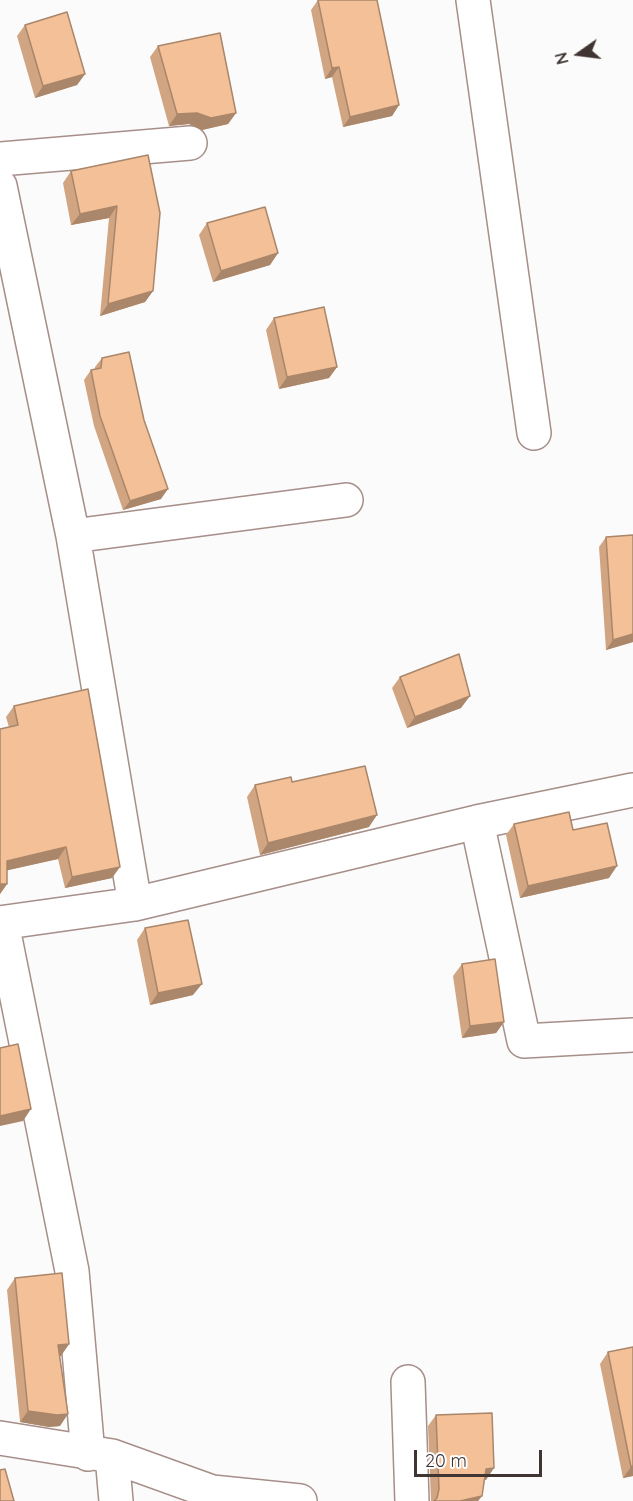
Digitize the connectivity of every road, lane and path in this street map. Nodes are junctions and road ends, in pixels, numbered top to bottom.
1 (473, 0) edge
2 (190, 143) dead end
3 (0, 159) edge
4 (0, 186) edge
5 (534, 434) dead end
6 (346, 500) dead end
7 (73, 536) junction
8 (633, 790) edge
9 (477, 822) junction
10 (135, 904) junction
11 (1, 923) edge
12 (633, 1035) edge
13 (408, 1382) dead end
14 (0, 1438) edge
15 (100, 1455) junction
16 (116, 1501) edge
17 (300, 1501) edge
18 (412, 1501) edge

1 - 5 street
2 - 3 street
4 - 7 street
6 - 7 street
7 - 10 street
8 - 9 street
9 - 10 street
9 - 12 street
10 - 11 street
11 - 15 street
13 - 18 street
14 - 15 street
15 - 16 street
15 - 17 street

